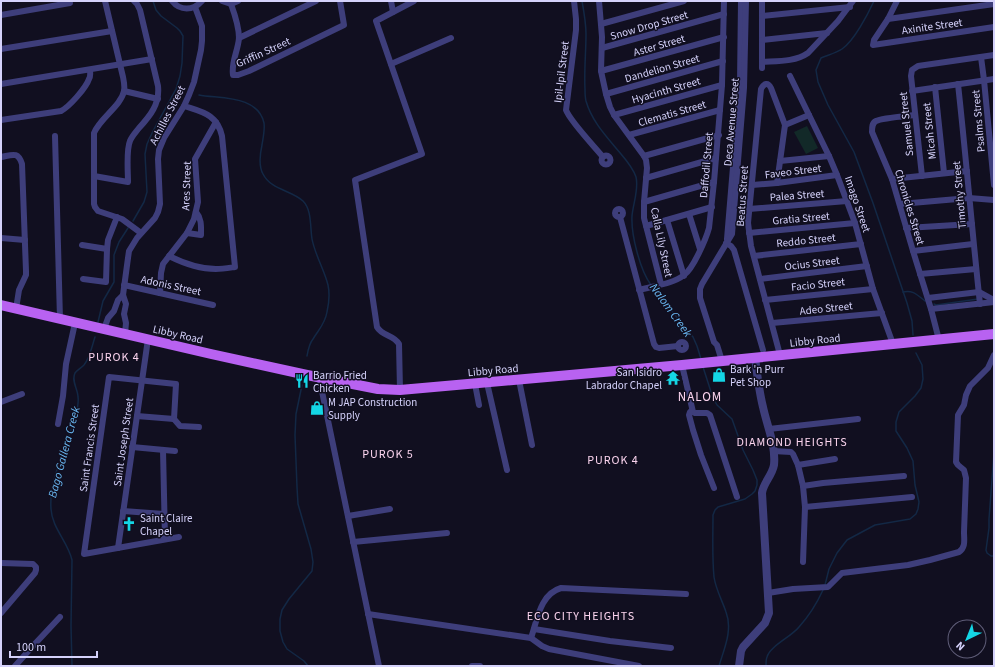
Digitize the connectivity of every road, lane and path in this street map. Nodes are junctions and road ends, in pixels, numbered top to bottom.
1 (69, 1) edge
2 (105, 1) edge
3 (134, 1) edge
4 (172, 1) edge
5 (202, 1) edge
6 (222, 1) edge
7 (238, 1) edge
8 (316, 1) edge
9 (340, 1) edge
10 (391, 1) edge
11 (414, 1) edge
12 (574, 1) edge
13 (599, 1) edge
14 (684, 1) edge
15 (724, 1) edge
16 (741, 1) edge
17 (746, 1) edge
18 (762, 1) edge
19 (854, 1) edge
20 (897, 1) edge
21 (231, 4) junction
22 (994, 4) edge
23 (195, 7) junction
24 (850, 7) junction
25 (393, 12) junction
26 (724, 14) junction
27 (1, 15) edge
28 (762, 16) junction
29 (888, 19) junction
30 (601, 24) junction
31 (994, 27) edge
32 (112, 31) junction
33 (827, 33) junction
34 (724, 37) junction
35 (239, 38) junction
36 (452, 38) dead end
37 (762, 40) junction
38 (602, 48) junction
39 (1, 49) edge
40 (994, 55) edge
41 (981, 57) junction
42 (152, 60) junction
43 (723, 61) junction
44 (391, 64) junction
45 (120, 65) junction
46 (90, 70) junction
47 (601, 72) junction
48 (790, 76) dead end
49 (994, 79) edge
50 (984, 80) junction
51 (742, 83) junction
52 (1, 84) edge
53 (958, 84) junction
54 (722, 85) junction
55 (935, 87) junction
56 (912, 90) junction
57 (124, 91) junction
58 (606, 94) junction
59 (158, 99) junction
60 (994, 101) edge
61 (986, 102) junction
62 (184, 106) junction
63 (720, 110) junction
64 (614, 115) junction
65 (809, 115) junction
66 (915, 115) junction
67 (1, 120) edge
68 (216, 122) junction
69 (785, 125) junction
70 (991, 126) edge
71 (630, 135) junction
72 (719, 135) junction
73 (55, 136) dead end
74 (992, 148) edge
75 (1, 156) edge
76 (644, 156) junction
77 (829, 156) junction
78 (603, 157) dead end
79 (716, 158) junction
80 (780, 161) junction
81 (967, 171) junction
82 (944, 173) junction
83 (993, 173) edge
84 (837, 175) junction
85 (94, 176) junction
86 (922, 176) junction
87 (646, 178) junction
88 (892, 179) junction
89 (714, 182) junction
90 (777, 183) junction
91 (994, 185) edge
92 (752, 186) junction
93 (970, 198) junction
94 (994, 200) edge
95 (847, 201) junction
96 (644, 202) junction
97 (900, 204) junction
98 (712, 207) junction
99 (749, 209) junction
100 (196, 212) junction
101 (689, 214) junction
102 (117, 216) junction
103 (620, 217) dead end
104 (667, 220) junction
105 (855, 223) junction
106 (972, 224) junction
107 (646, 226) junction
108 (906, 228) junction
109 (141, 233) junction
110 (187, 233) junction
111 (749, 233) junction
112 (1, 238) edge
113 (25, 240) junction
114 (726, 243) junction
115 (861, 244) junction
116 (973, 244) junction
117 (82, 245) dead end
118 (107, 249) junction
119 (700, 249) junction
120 (912, 251) junction
121 (169, 256) junction
122 (754, 256) junction
123 (867, 266) junction
124 (976, 269) junction
125 (920, 274) junction
126 (684, 276) junction
127 (83, 279) dead end
128 (760, 279) junction
129 (661, 284) junction
130 (124, 285) junction
131 (873, 289) junction
132 (639, 290) junction
133 (979, 292) junction
134 (160, 293) junction
135 (123, 295) junction
136 (928, 298) junction
137 (766, 300) junction
138 (994, 301) edge
139 (213, 304) dead end
140 (980, 304) junction
141 (1, 306) edge
142 (16, 309) junction
143 (931, 309) junction
144 (114, 311) junction
145 (882, 313) junction
146 (124, 314) junction
147 (60, 319) junction
148 (76, 323) junction
149 (772, 323) junction
150 (104, 329) junction
151 (125, 334) junction
152 (994, 334) edge
153 (148, 339) junction
154 (939, 340) junction
155 (893, 344) junction
156 (678, 346) dead end
157 (763, 350) dead end
158 (780, 355) junction
159 (994, 355) edge
160 (755, 358) junction
161 (720, 361) junction
162 (686, 365) junction
163 (319, 377) junction
164 (142, 380) junction
165 (519, 380) junction
166 (487, 383) junction
167 (475, 384) junction
168 (400, 390) junction
169 (22, 394) dead end
170 (1, 402) edge
171 (479, 405) dead end
172 (692, 410) junction
173 (137, 416) junction
174 (174, 419) junction
175 (858, 419) dead end
176 (58, 424) dead end
177 (199, 427) dead end
178 (768, 429) junction
179 (532, 445) dead end
180 (132, 447) junction
181 (163, 450) junction
182 (175, 451) dead end
183 (773, 451) junction
184 (835, 459) dead end
185 (798, 466) junction
186 (507, 470) dead end
187 (904, 476) dead end
188 (803, 486) junction
189 (714, 488) dead end
190 (912, 497) dead end
191 (737, 498) dead end
192 (805, 507) junction
193 (390, 509) dead end
194 (124, 511) junction
195 (164, 514) junction
196 (348, 516) junction
197 (447, 533) dead end
198 (179, 537) dead end
199 (165, 539) junction
200 (353, 542) junction
201 (118, 548) junction
202 (803, 562) dead end
203 (1, 563) edge
204 (768, 593) junction
205 (686, 594) dead end
206 (1, 613) edge
207 (368, 614) junction
208 (60, 617) dead end
209 (534, 629) junction
210 (531, 638) junction
211 (671, 648) dead end
212 (15, 666) edge
213 (379, 666) edge
214 (472, 666) edge
215 (480, 666) edge
216 (639, 666) edge
217 (739, 666) edge

1 - 27 street
2 - 32 street
3 - 42 street
4 - 23 street
5 - 23 street
6 - 21 street
7 - 21 street
8 - 35 street
9 - 35 street, Griffin Street
10 - 25 street
11 - 25 street
12 - 78 street, Ipil-Ipil Street
13 - 30 street, Calla Lily Street
14 - 30 street
15 - 26 street, Daffodil Street
16 - 51 street, Deca Avenue Street
17 - 51 street, Deca Avenue Street
18 - 28 street
19 - 24 street
20 - 29 street
21 - 35 street, Griffin Street
22 - 29 street
23 - 62 street, Achilles Street
24 - 28 street
24 - 33 street
25 - 44 street
26 - 34 street, Daffodil Street
26 - 38 street, Snow Drop Street
28 - 37 street
29 - 31 street, Axinite Street
30 - 38 street, Calla Lily Street
32 - 39 street
32 - 45 street
33 - 37 street
33 - 37 street
34 - 43 street, Daffodil Street
34 - 47 street, Aster Street
36 - 44 street
38 - 47 street, Calla Lily Street
40 - 41 street
41 - 50 street, Psalms Street
41 - 56 street, Samuel Street
42 - 45 street
42 - 59 street
43 - 54 street, Daffodil Street
43 - 58 street, Dandelion Street
44 - 168 street
45 - 46 street
45 - 57 street
46 - 52 street
46 - 67 street
47 - 58 street, Calla Lily Street
48 - 65 street, Imago Street
49 - 50 street
50 - 53 street
50 - 61 street, Psalms Street
51 - 114 street, Deca Avenue Street
53 - 55 street
53 - 81 street, Timothy Street
54 - 63 street, Daffodil Street
54 - 64 street, Hyacinth Street
55 - 56 street
55 - 82 street, Micah Street
56 - 66 street, Samuel Street
57 - 59 street
57 - 85 street
58 - 64 street, Calla Lily Street
59 - 85 street
60 - 61 street
61 - 70 street, Psalms Street
62 - 68 street
62 - 109 street, Achilles Street
63 - 71 street, Clematis Street
63 - 72 street, Daffodil Street
64 - 71 street, Calla Lily Street
65 - 69 street
65 - 77 street, Imago Street
66 - 86 street, Samuel Street
66 - 88 street, Chronicles Street
68 - 100 street, Ares Street
68 - 121 street
69 - 80 street
69 - 92 street, Beatus Street
70 - 74 street, Psalms Street
71 - 76 street, Calla Lily Street
72 - 76 street
72 - 79 street, Daffodil Street
73 - 147 street
74 - 83 street, Psalms Street
75 - 113 street
76 - 87 street, Calla Lily Street
77 - 80 street
77 - 84 street, Imago Street
79 - 87 street
79 - 89 street, Daffodil Street
80 - 90 street
81 - 82 street
81 - 93 street, Timothy Street
82 - 86 street
83 - 91 street, Psalms Street
84 - 90 street, Faveo Street
84 - 95 street, Imago Street
85 - 102 street
86 - 88 street
87 - 96 street, Calla Lily Street
88 - 97 street, Chronicles Street
89 - 96 street
89 - 98 street, Daffodil Street
90 - 92 street, Faveo Street
92 - 99 street, Beatus Street
93 - 94 street
93 - 97 street
93 - 106 street, Timothy Street
95 - 99 street, Palea Street
95 - 105 street, Imago Street
96 - 107 street, Calla Lily Street
97 - 108 street, Chronicles Street
98 - 101 street
98 - 119 street, Daffodil Street
99 - 111 street, Beatus Street
100 - 110 street, Ares Street
100 - 110 street
101 - 104 street
101 - 119 street
102 - 109 street
102 - 118 street
103 - 132 street
104 - 107 street
104 - 126 street
105 - 111 street, Gratia Street
105 - 115 street, Imago Street
106 - 108 street
106 - 116 street, Timothy Street
107 - 129 street, Calla Lily Street
108 - 120 street, Chronicles Street
109 - 130 street, Achilles Street
110 - 121 street, Ares Street
111 - 122 street, Beatus Street
112 - 113 street
113 - 142 street
114 - 157 street
114 - 161 street, Deca Avenue Street
115 - 122 street, Reddo Street
115 - 123 street, Imago Street
116 - 120 street
116 - 124 street, Timothy Street
117 - 118 street
118 - 127 street
119 - 126 street, Daffodil Street
120 - 125 street, Chronicles Street
121 - 134 street, Ares Street
122 - 128 street, Beatus Street
123 - 128 street, Ocius Street
123 - 131 street, Imago Street
124 - 125 street
124 - 133 street, Timothy Street
125 - 136 street, Chronicles Street
126 - 129 street
128 - 137 street, Beatus Street
129 - 132 street
130 - 134 street, Adonis Street
130 - 135 street, Achilles Street
131 - 137 street, Facio Street
131 - 145 street, Imago Street
132 - 156 street
133 - 136 street
133 - 138 street
133 - 140 street, Timothy Street
134 - 139 street, Adonis Street
135 - 144 street, Achilles Street
135 - 146 street, Achilles Street
136 - 143 street, Chronicles Street
137 - 149 street, Beatus Street
138 - 140 street
140 - 143 street
141 - 142 main road, Libby Road
142 - 147 main road, Libby Road
143 - 154 street, Chronicles Street
144 - 146 street
144 - 150 street, Achilles Street
145 - 149 street, Adeo Street
145 - 155 street, Imago Street
146 - 151 street, Achilles Street
147 - 148 main road, Libby Road
148 - 150 main road, Libby Road
148 - 176 street
149 - 158 street, Beatus Street
150 - 151 main road, Libby Road
151 - 153 main road, Libby Road
152 - 154 main road, Libby Road
153 - 163 main road, Libby Road
153 - 164 street, Saint Joseph Street
154 - 155 main road, Libby Road
155 - 158 main road, Libby Road
158 - 160 main road, Libby Road
159 - 204 street
160 - 161 main road, Libby Road
160 - 178 street
161 - 162 main road, Libby Road
162 - 165 main road, Libby Road
162 - 172 street
163 - 168 main road, Libby Road
163 - 196 street
164 - 173 street, Saint Joseph Street
164 - 174 street
164 - 201 street, Saint Francis Street
165 - 166 main road, Libby Road
165 - 179 street
166 - 167 main road, Libby Road
166 - 186 street
167 - 168 main road, Libby Road
167 - 171 street
169 - 170 street
172 - 189 street
172 - 191 street
173 - 174 street
173 - 180 street, Saint Joseph Street
174 - 177 street
175 - 178 street
178 - 183 street
180 - 181 street
180 - 194 street, Saint Joseph Street
181 - 182 street
181 - 195 street
183 - 185 street
183 - 204 street
184 - 185 street
185 - 188 street
187 - 188 street
188 - 192 street
190 - 192 street
192 - 202 street
193 - 196 street
194 - 195 street
194 - 201 street, Saint Joseph Street
195 - 199 street
196 - 200 street
197 - 200 street
198 - 199 street
199 - 201 street
200 - 207 street
203 - 206 street
204 - 217 street
205 - 209 street
207 - 210 street
207 - 213 street
208 - 212 street
209 - 210 street
209 - 211 street
210 - 216 street
214 - 215 street

